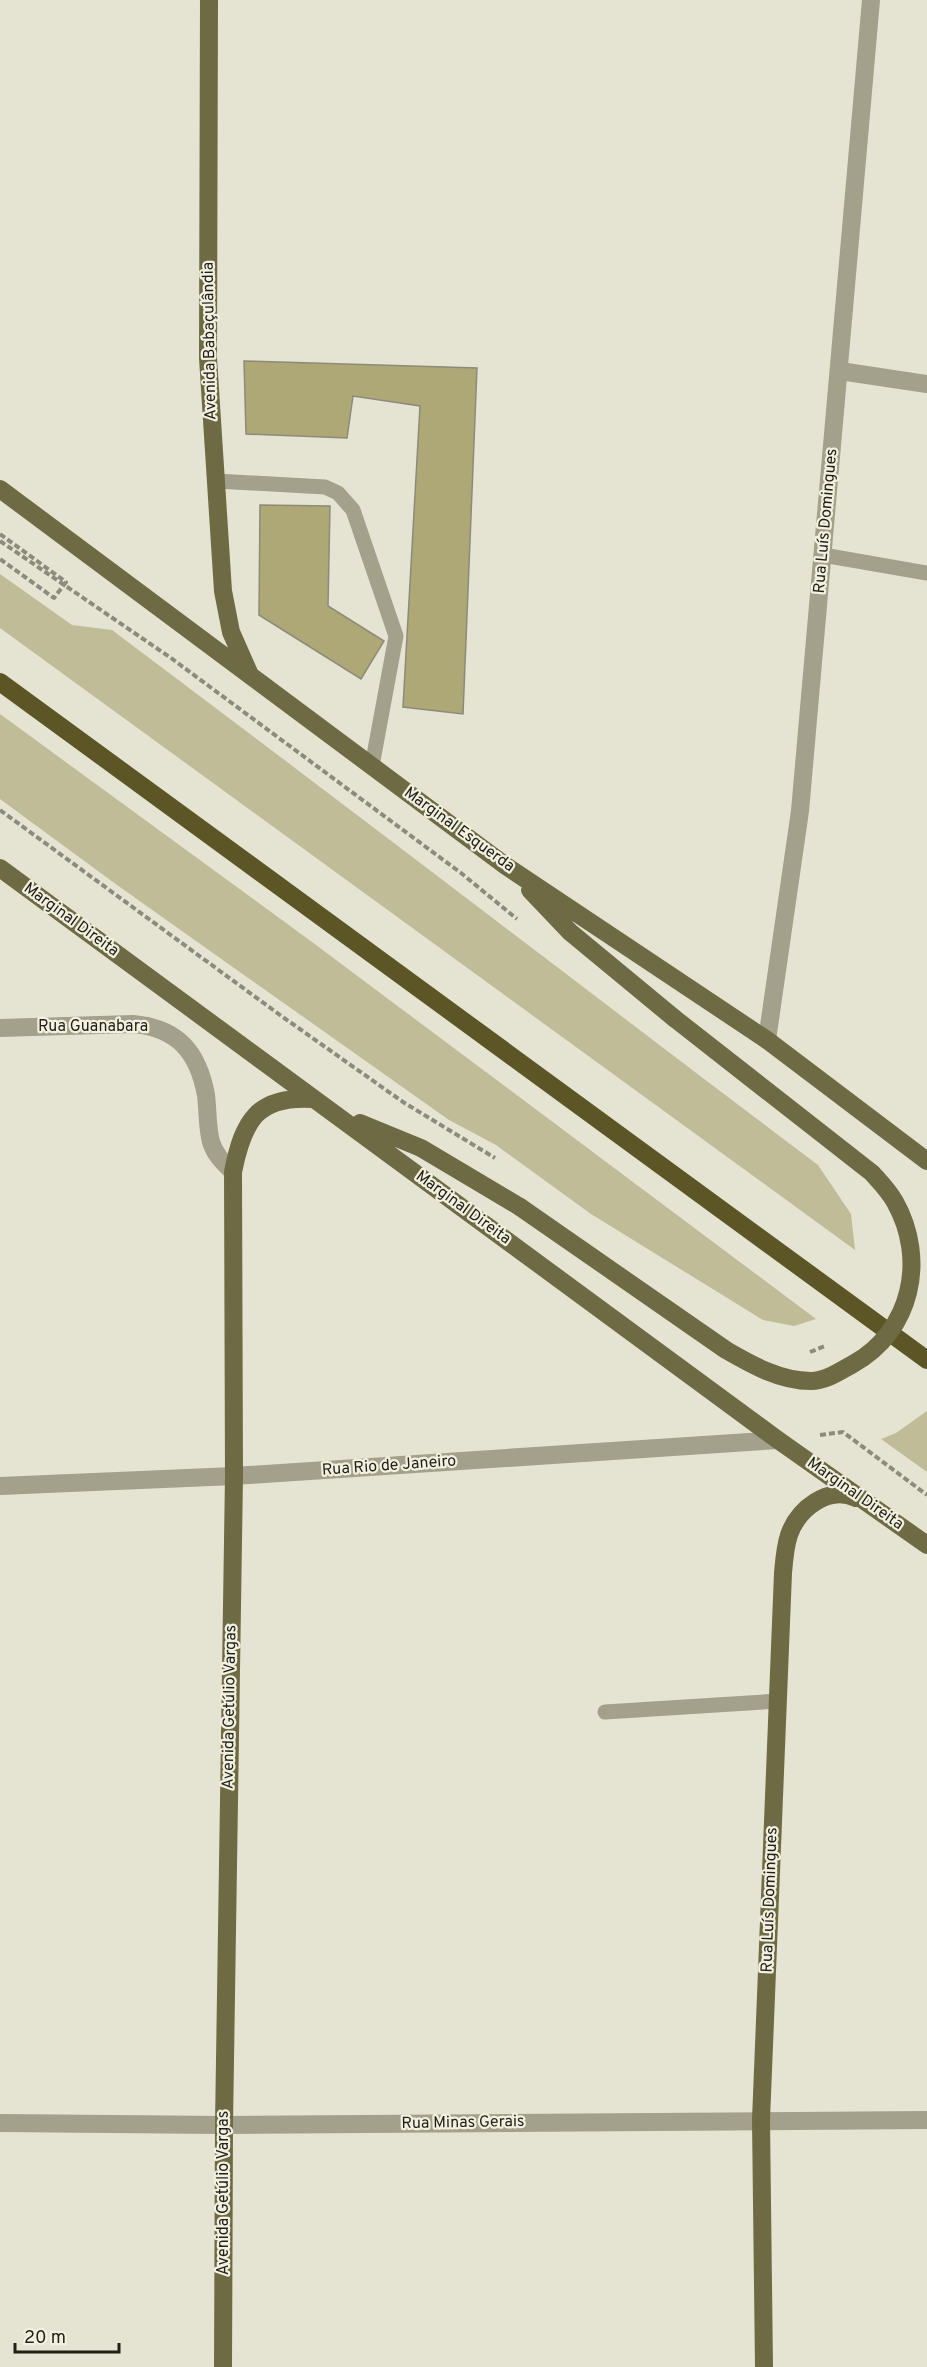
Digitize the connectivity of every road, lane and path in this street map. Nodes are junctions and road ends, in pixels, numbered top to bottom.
1 (209, 0) edge
2 (871, 0) edge
3 (840, 371) junction
4 (927, 384) edge
5 (216, 481) junction
6 (0, 489) edge
7 (0, 534) edge
8 (0, 541) edge
9 (823, 555) junction
10 (0, 559) edge
11 (927, 573) edge
12 (250, 677) junction
13 (0, 682) edge
14 (372, 766) junction
15 (0, 810) edge
16 (506, 866) junction
17 (0, 868) edge
18 (520, 921) dead end
19 (0, 1028) edge
20 (767, 1040) junction
21 (314, 1099) junction
22 (403, 1101) dead end
23 (336, 1114) junction
24 (927, 1161) edge
25 (233, 1172) junction
26 (831, 1344) dead end
27 (803, 1352) dead end
28 (927, 1360) edge
29 (778, 1440) junction
30 (234, 1476) junction
31 (0, 1486) edge
32 (927, 1495) edge
33 (869, 1504) junction
34 (927, 1545) edge
35 (778, 1701) junction
36 (605, 1712) dead end
37 (761, 2120) junction
38 (927, 2120) edge
39 (0, 2123) edge
40 (224, 2125) junction
41 (223, 2367) edge
42 (764, 2367) edge

1 - 5 main road, Avenida Babaçulândia
2 - 3 street, Rua Luís Domingues
3 - 4 street
3 - 9 street, Rua Luís Domingues
5 - 12 main road, Avenida Babaçulândia
5 - 14 lane
6 - 12 main road, Marginal Esquerda
7 - 10 path, bridge
8 - 18 path
9 - 11 lane
9 - 20 street, Rua Luís Domingues
12 - 14 main road, Marginal Esquerda
13 - 28 highway
14 - 16 main road, Marginal Esquerda
15 - 22 path
16 - 20 main road, Marginal Esquerda
16 - 23 main road, bridge
17 - 21 main road, Marginal Direita
19 - 25 street, Rua Guanabara
20 - 24 main road, Marginal Esquerda
21 - 23 main road, Marginal Direita
21 - 25 main road, Avenida Getúlio Vargas
23 - 29 main road, Marginal Direita
25 - 30 main road, Avenida Getúlio Vargas
26 - 27 path, bridge
29 - 30 street, Rua Rio de Janeiro
29 - 32 path
29 - 33 main road, Marginal Direita
30 - 31 street, Rua Rio de Janeiro
30 - 40 main road, Avenida Getúlio Vargas
33 - 34 main road, Marginal Direita
33 - 35 main road, Rua Luís Domingues
35 - 36 lane
35 - 37 main road, Rua Luís Domingues
37 - 38 street, Rua Minas Gerais
37 - 40 street, Rua Minas Gerais
37 - 42 main road, Rua Luís Domingues
39 - 40 street, Rua Minas Gerais
40 - 41 main road, Avenida Getúlio Vargas

